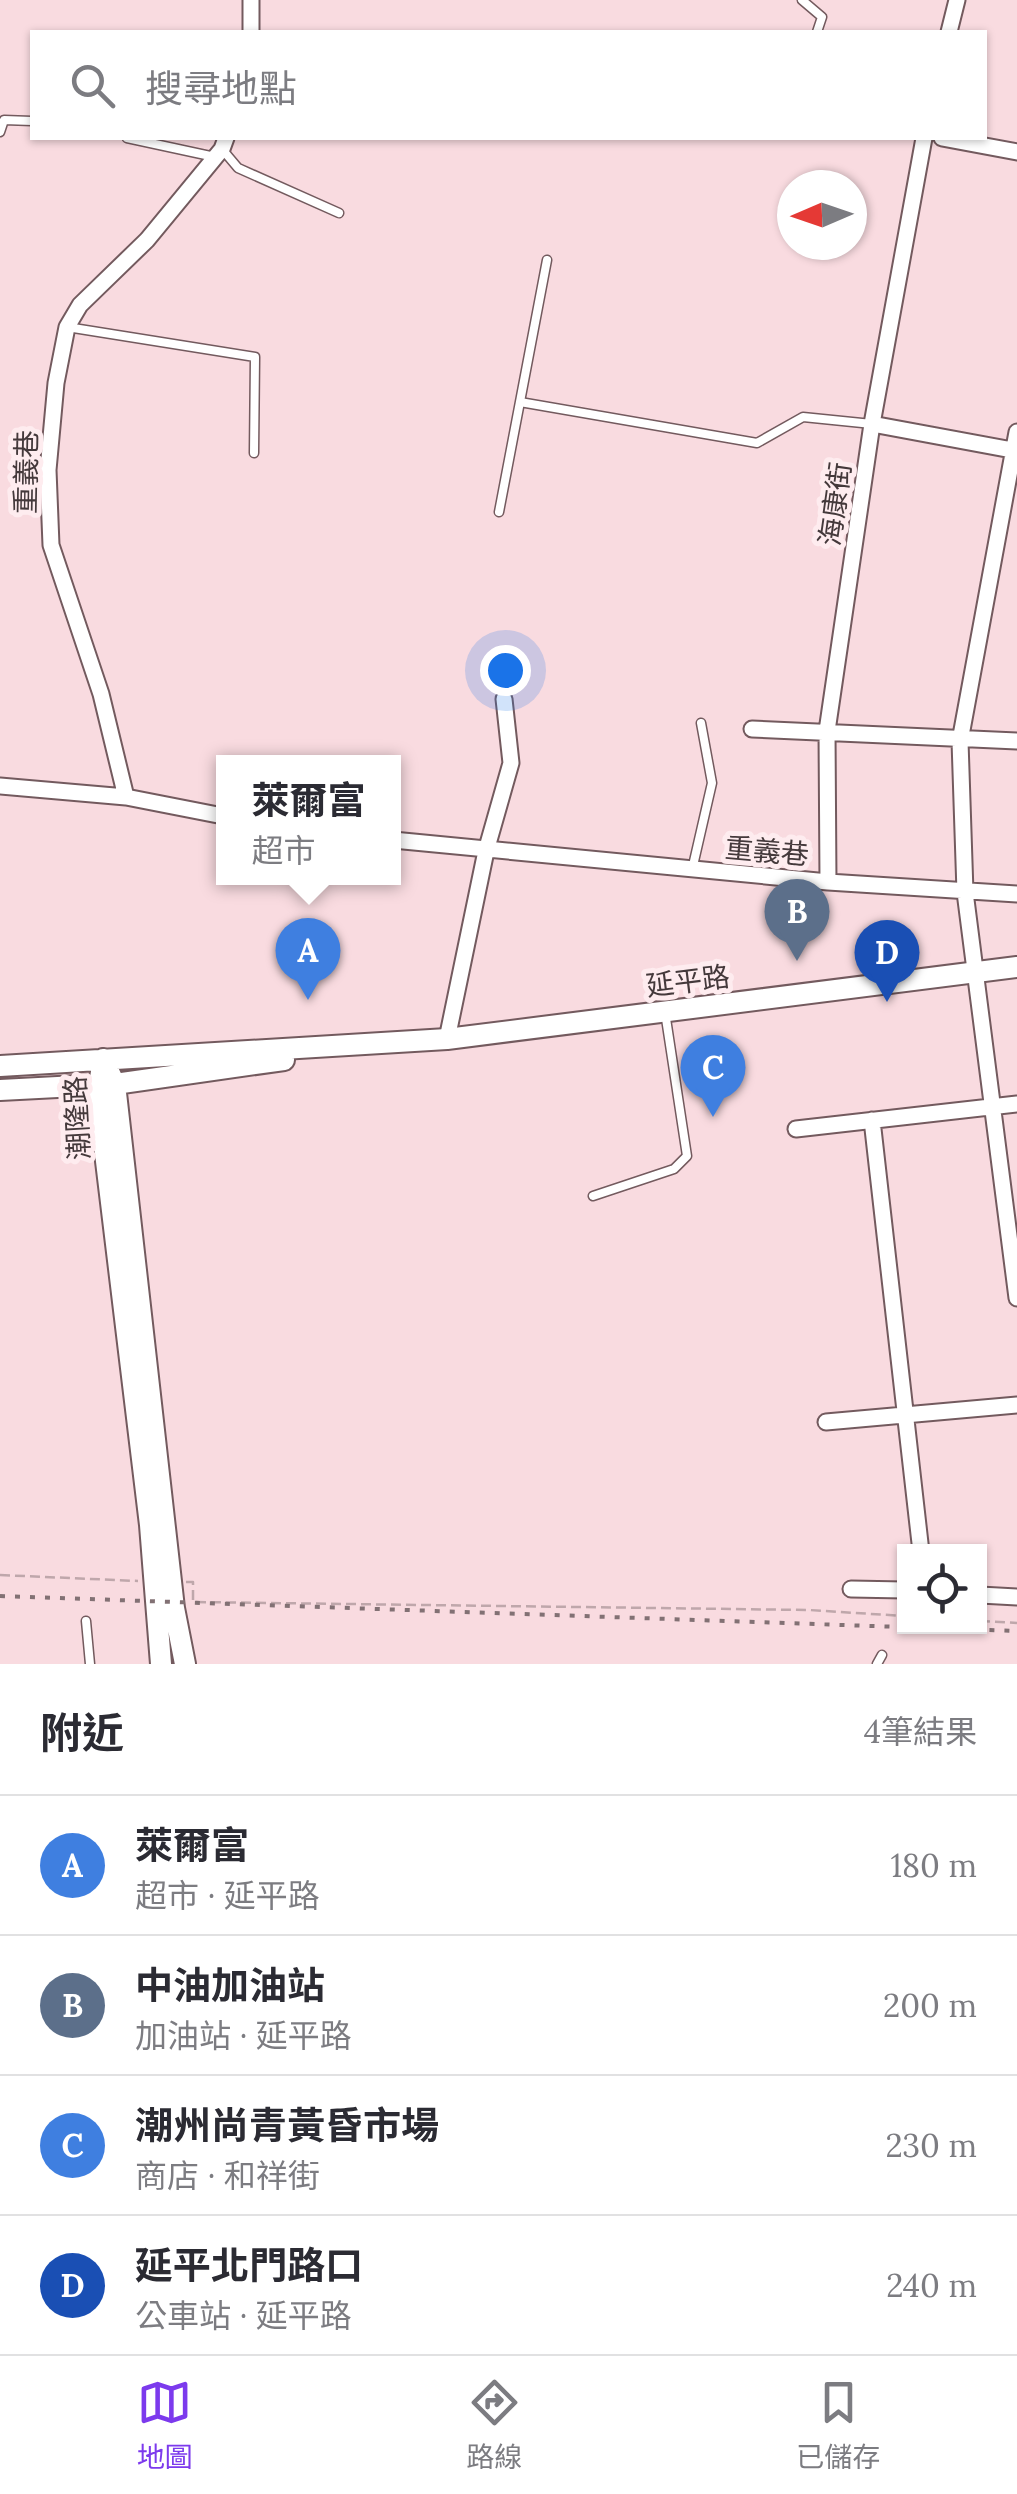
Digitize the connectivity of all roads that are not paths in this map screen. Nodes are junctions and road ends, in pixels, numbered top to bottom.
1 (251, 0) edge
2 (802, 0) edge
3 (957, 0) edge
4 (250, 30) edge
5 (818, 30) edge
6 (950, 30) edge
7 (30, 120) edge
8 (0, 132) edge
9 (146, 140) edge
10 (924, 140) edge
11 (953, 140) edge
12 (221, 148) edge
13 (1017, 152) edge
14 (339, 213) dead end
15 (547, 260) dead end
16 (68, 326) junction
17 (520, 402) junction
18 (872, 424) junction
19 (1017, 432) edge
20 (1015, 451) edge
21 (254, 453) dead end
22 (499, 512) dead end
23 (504, 699) dead end
24 (701, 723) dead end
25 (752, 729) dead end
26 (826, 731) junction
27 (960, 741) junction
28 (1017, 741) edge
29 (0, 786) edge
30 (126, 797) junction
31 (216, 815) edge
32 (401, 841) edge
33 (486, 851) junction
34 (692, 870) junction
35 (828, 882) junction
36 (965, 892) junction
37 (1017, 894) edge
38 (1017, 968) edge
39 (978, 972) junction
40 (665, 1012) junction
41 (447, 1039) junction
42 (425, 1040) junction
43 (103, 1059) junction
44 (0, 1066) edge
45 (100, 1085) junction
46 (0, 1090) edge
47 (1017, 1104) edge
48 (994, 1106) junction
49 (872, 1120) junction
50 (796, 1129) dead end
51 (1010, 1184) edge
52 (594, 1196) dead end
53 (1017, 1298) edge
54 (1017, 1405) edge
55 (906, 1415) junction
56 (826, 1422) dead end
57 (920, 1544) edge
58 (164, 1581) junction
59 (851, 1589) dead end
60 (897, 1590) edge
61 (987, 1595) edge
62 (1017, 1597) edge
63 (86, 1620) dead end
64 (90, 1664) edge
65 (161, 1664) edge
66 (185, 1664) edge

1 - 4 street
2 - 5 lane
3 - 6 street
7 - 8 lane
9 - 12 lane
10 - 18 street, 海康街
11 - 13 street
12 - 14 lane
12 - 16 street, 重義巷
15 - 17 lane
16 - 21 lane
16 - 30 street, 重義巷
17 - 18 lane
17 - 22 lane
18 - 20 street
18 - 26 street, 海康街
19 - 20 street
20 - 27 street
23 - 33 street
24 - 34 lane
25 - 26 street
26 - 27 street
26 - 35 street, 海康街
27 - 28 street
27 - 36 street
29 - 30 street
30 - 31 street
32 - 33 street, 重義巷
33 - 34 street, 重義巷
33 - 41 street
34 - 35 street, 重義巷
35 - 36 street, 重義巷
36 - 37 street, 重義巷
36 - 39 street
38 - 39 street, 延平路
39 - 40 street, 延平路
39 - 48 street
40 - 41 street, 延平路
40 - 52 lane
41 - 42 street, 延平路
42 - 43 street, 延平路
42 - 45 street, 延平路
43 - 44 street, 延平路
43 - 45 street, 潮隆路
45 - 46 street, 延平路
45 - 58 street, 潮隆路
47 - 48 street
48 - 49 street
48 - 51 street
49 - 50 street
49 - 55 street
51 - 53 street
54 - 55 street
55 - 56 street
55 - 57 street
58 - 65 street, 潮隆路
58 - 66 street, 潮隆路
59 - 60 street
61 - 62 street
63 - 64 lane

